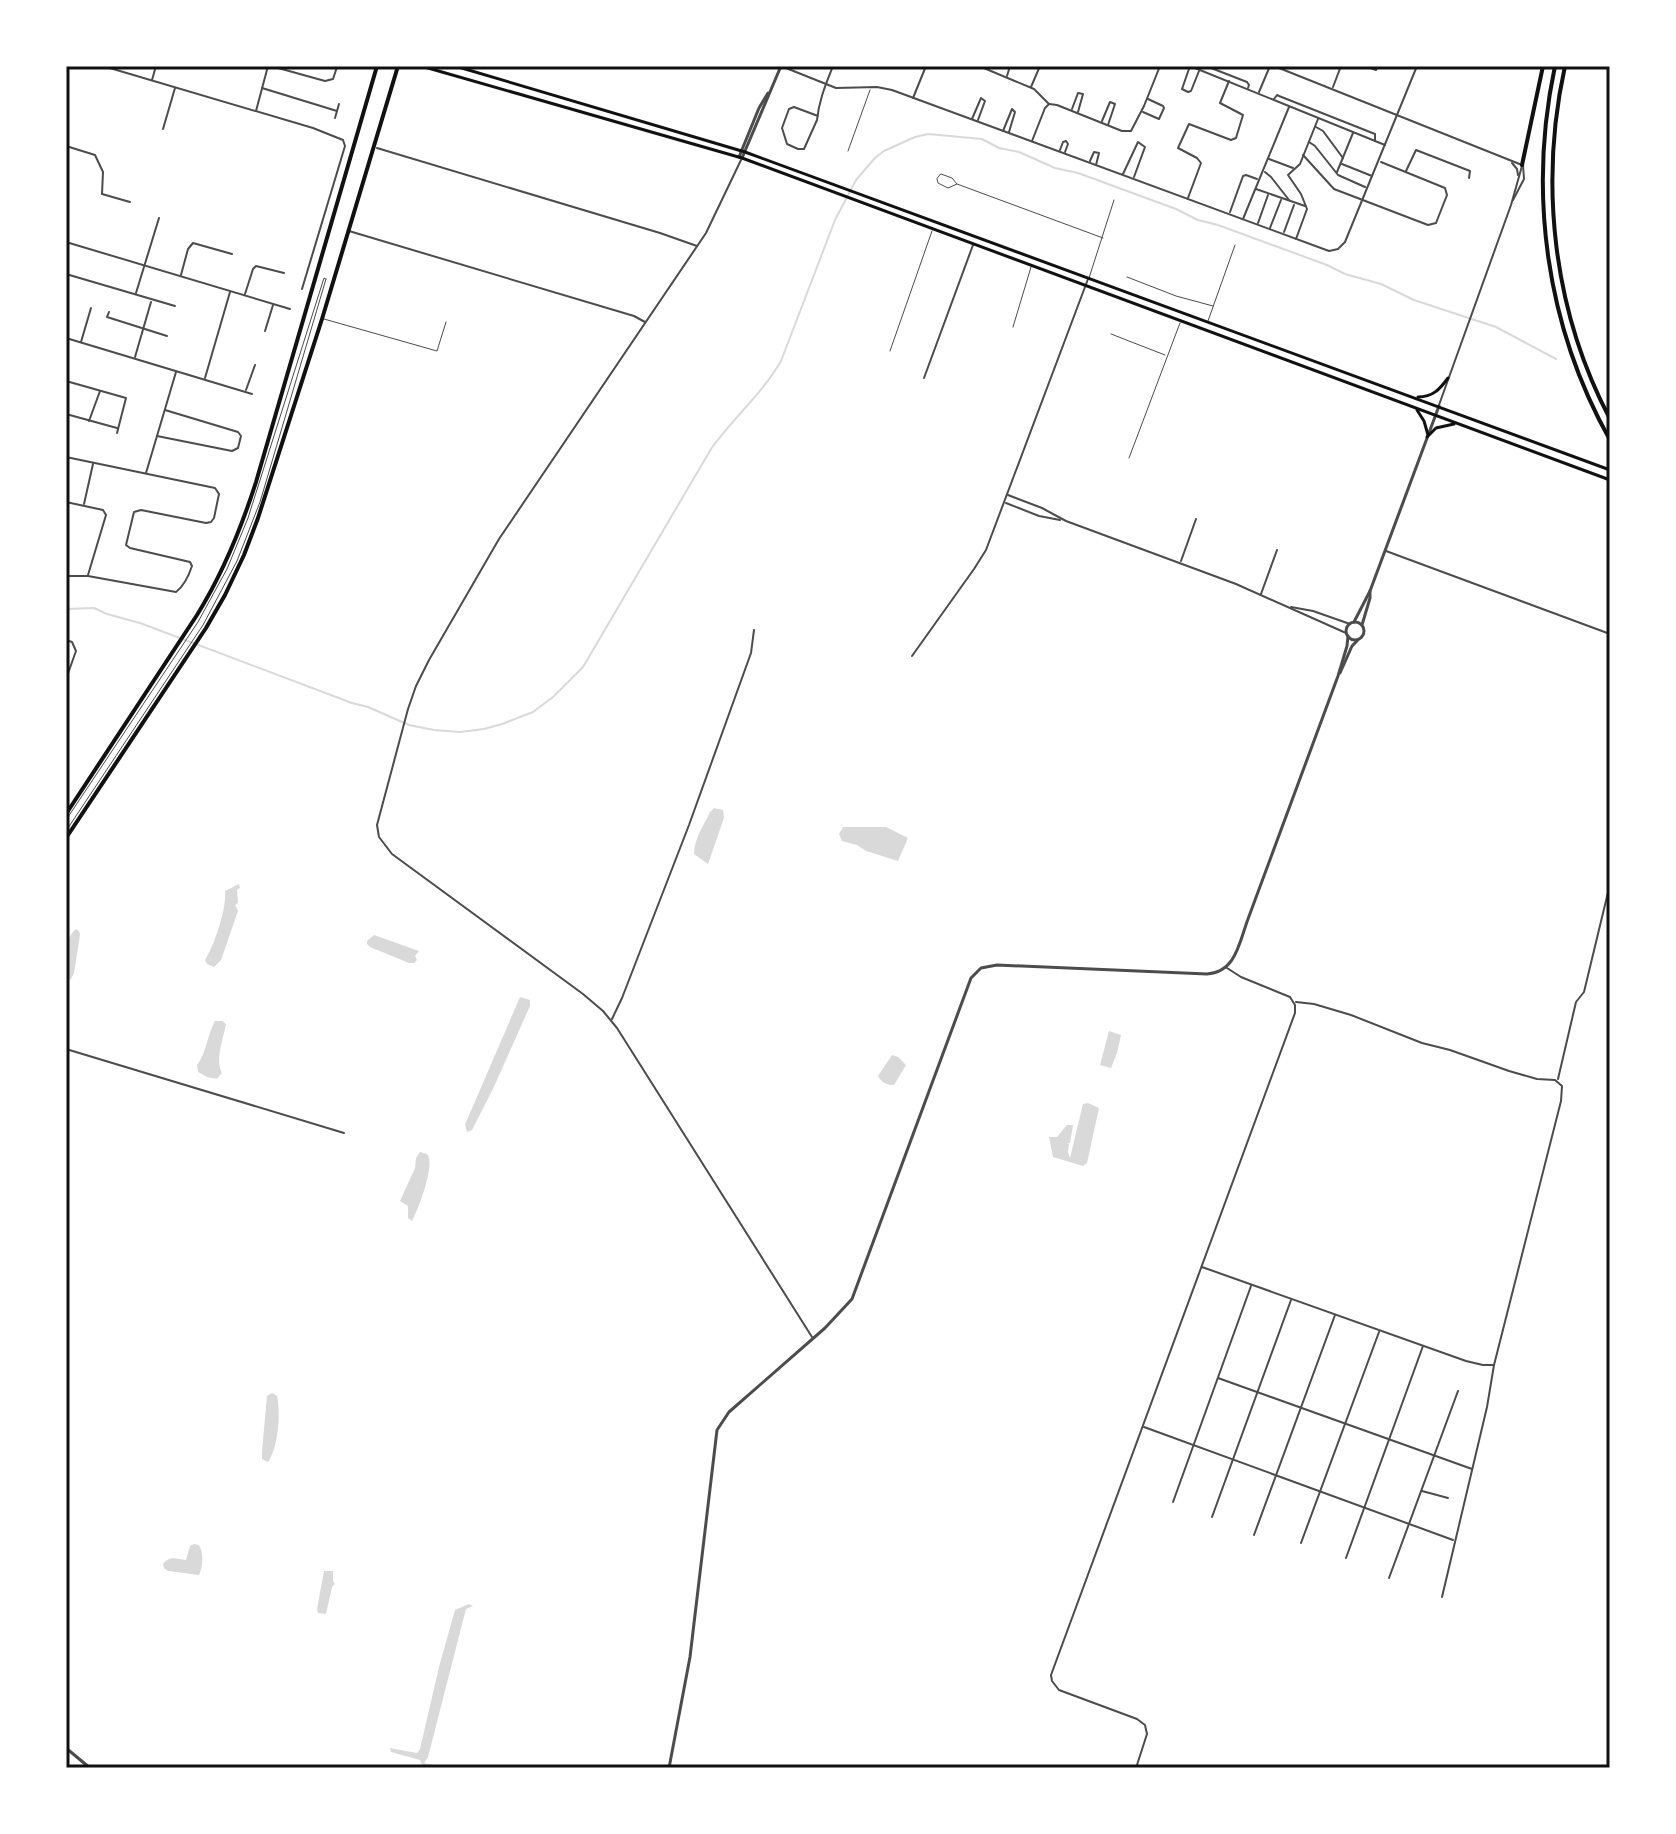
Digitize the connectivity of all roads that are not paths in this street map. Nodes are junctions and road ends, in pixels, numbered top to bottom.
1 (103, 66) edge
2 (156, 66) edge
3 (270, 66) edge
4 (377, 66) edge
5 (398, 66) edge
6 (421, 66) edge
7 (455, 66) edge
8 (781, 66) edge
9 (833, 66) edge
10 (926, 66) edge
11 (979, 66) edge
12 (999, 66) edge
13 (1010, 66) edge
14 (1040, 66) edge
15 (1160, 66) edge
16 (1190, 66) edge
17 (1206, 66) edge
18 (1272, 66) edge
19 (1341, 66) edge
20 (1365, 66) edge
21 (1378, 66) edge
22 (1417, 66) edge
23 (1543, 66) edge
24 (1555, 66) edge
25 (1565, 66) edge
26 (337, 67) edge
27 (1200, 70) junction
28 (996, 73) junction
29 (1006, 77) junction
30 (152, 80) junction
31 (1229, 81) junction
32 (826, 85) junction
33 (1031, 87) junction
34 (175, 88) junction
35 (262, 88) junction
36 (870, 88) junction
37 (1248, 89) junction
38 (1332, 89) junction
39 (1259, 94) junction
40 (913, 98) junction
41 (1147, 99) junction
42 (1274, 100) junction
43 (339, 104) dead end
44 (1049, 104) junction
45 (1289, 106) junction
46 (1071, 110) junction
47 (256, 111) junction
48 (337, 111) junction
49 (1142, 112) junction
50 (1077, 113) junction
51 (1397, 115) junction
52 (818, 116) junction
53 (335, 118) dead end
54 (1318, 118) junction
55 (972, 119) junction
56 (978, 121) junction
57 (1102, 123) junction
58 (1108, 125) junction
59 (1314, 127) junction
60 (163, 129) dead end
61 (1003, 131) junction
62 (1353, 132) junction
63 (1008, 133) junction
64 (1032, 141) junction
65 (1375, 141) junction
66 (1308, 142) junction
67 (1385, 145) junction
68 (66, 146) edge
69 (377, 148) dead end
70 (743, 151) junction
71 (848, 151) dead end
72 (1059, 151) junction
73 (1065, 153) junction
74 (1303, 155) junction
75 (740, 158) junction
76 (1343, 158) junction
77 (1268, 159) junction
78 (1508, 160) junction
79 (1378, 161) junction
80 (1090, 163) junction
81 (1341, 163) junction
82 (1096, 165) junction
83 (1522, 165) junction
84 (1295, 169) junction
85 (1264, 171) junction
86 (1406, 172) junction
87 (1337, 174) junction
88 (1123, 175) junction
89 (1372, 176) junction
90 (1469, 178) dead end
91 (1519, 178) junction
92 (1133, 179) junction
93 (1258, 180) junction
94 (957, 184) junction
95 (1368, 187) junction
96 (1255, 189) junction
97 (1268, 194) junction
98 (1187, 199) junction
99 (1281, 199) junction
100 (1114, 200) dead end
101 (1362, 200) junction
102 (130, 202) dead end
103 (1290, 202) junction
104 (1295, 204) junction
105 (1511, 205) junction
106 (1305, 206) junction
107 (1229, 214) junction
108 (159, 218) dead end
109 (1243, 219) junction
110 (1257, 224) junction
111 (933, 229) junction
112 (1270, 229) junction
113 (348, 231) junction
114 (1283, 234) junction
115 (1103, 238) junction
116 (1296, 239) junction
117 (67, 243) edge
118 (973, 243) junction
119 (1235, 245) dead end
120 (698, 246) junction
121 (66, 250) edge
122 (232, 254) dead end
123 (1032, 265) junction
124 (144, 266) junction
125 (284, 273) dead end
126 (66, 274) edge
127 (181, 276) junction
128 (1127, 277) dead end
129 (1089, 278) junction
130 (1086, 285) junction
131 (302, 289) dead end
132 (230, 291) junction
133 (136, 295) junction
134 (245, 295) junction
135 (152, 300) junction
136 (273, 304) junction
137 (175, 306) dead end
138 (1213, 306) junction
139 (91, 308) dead end
140 (290, 309) dead end
141 (109, 312) dead end
142 (322, 319) junction
143 (1181, 320) junction
144 (1208, 321) junction
145 (446, 322) dead end
146 (646, 322) junction
147 (1013, 327) dead end
148 (144, 328) junction
149 (265, 331) dead end
150 (1111, 334) dead end
151 (167, 336) dead end
152 (66, 338) edge
153 (81, 342) junction
154 (890, 351) dead end
155 (1167, 356) junction
156 (135, 358) junction
157 (255, 365) dead end
158 (176, 371) junction
159 (924, 378) dead end
160 (1448, 378) junction
161 (204, 379) junction
162 (66, 381) edge
163 (100, 390) junction
164 (246, 392) junction
165 (252, 394) dead end
166 (1414, 397) junction
167 (1439, 406) junction
168 (1415, 408) junction
169 (165, 410) junction
170 (66, 414) edge
171 (1435, 416) junction
172 (1610, 419) edge
173 (89, 421) junction
174 (1457, 424) junction
175 (118, 428) junction
176 (117, 433) dead end
177 (157, 436) junction
178 (1428, 436) junction
179 (1610, 440) edge
180 (66, 457) edge
181 (1129, 458) dead end
182 (94, 462) junction
183 (1610, 470) edge
184 (146, 473) junction
185 (1610, 480) edge
186 (1007, 495) junction
187 (66, 502) edge
188 (1004, 503) junction
189 (84, 506) junction
190 (1196, 519) dead end
191 (1066, 521) junction
192 (1277, 550) dead end
193 (1385, 551) junction
194 (1181, 563) junction
195 (66, 576) edge
196 (88, 576) junction
197 (1370, 591) junction
198 (1260, 595) junction
199 (1286, 605) junction
200 (1352, 623) junction
201 (1362, 625) junction
202 (754, 630) dead end
203 (190, 631) junction
204 (1610, 634) edge
205 (198, 635) junction
206 (1347, 635) junction
207 (66, 640) edge
208 (1358, 640) junction
209 (179, 646) junction
210 (188, 651) junction
211 (912, 656) dead end
212 (1338, 676) junction
213 (66, 679) edge
214 (66, 814) edge
215 (66, 820) edge
216 (66, 831) edge
217 (66, 838) edge
218 (1610, 884) edge
219 (1227, 968) junction
220 (1294, 1002) junction
221 (612, 1020) junction
222 (66, 1049) edge
223 (1557, 1080) junction
224 (344, 1133) dead end
225 (1201, 1267) junction
226 (1252, 1285) junction
227 (1291, 1299) junction
228 (1335, 1315) junction
229 (1380, 1331) junction
230 (813, 1338) junction
231 (1423, 1346) junction
232 (1494, 1365) junction
233 (1218, 1378) junction
234 (1257, 1391) junction
235 (1458, 1391) dead end
236 (1301, 1408) junction
237 (1346, 1424) junction
238 (1143, 1426) junction
239 (1389, 1440) junction
240 (1194, 1445) junction
241 (1434, 1455) junction
242 (1233, 1460) junction
243 (1473, 1470) junction
244 (1277, 1476) junction
245 (1320, 1491) junction
246 (1421, 1491) junction
247 (1448, 1498) dead end
248 (1173, 1502) dead end
249 (1364, 1508) junction
250 (1212, 1517) dead end
251 (1408, 1524) junction
252 (1254, 1535) dead end
253 (1454, 1541) junction
254 (1301, 1543) dead end
255 (1346, 1558) dead end
256 (1389, 1578) dead end
257 (1442, 1597) dead end
258 (66, 1748) edge
259 (90, 1768) edge
260 (669, 1768) edge
261 (1136, 1768) edge

1 - 30 street
2 - 30 street
3 - 26 street
3 - 35 street
4 - 203 main road
5 - 113 main road
6 - 75 main road
7 - 70 main road
8 - 32 street
8 - 70 street
9 - 32 street
10 - 40 street
11 - 28 street
12 - 28 street
13 - 29 street
14 - 33 street
15 - 41 street
16 - 27 street
16 - 27 street
17 - 37 street
18 - 38 street
18 - 39 street
19 - 38 street
20 - 21 street
22 - 51 street
23 - 83 main road
24 - 179 main road
25 - 172 main road
27 - 31 street
28 - 29 street
29 - 33 street
30 - 34 street
31 - 37 street
31 - 98 street
32 - 36 street
32 - 52 street
33 - 44 street
34 - 47 street
34 - 60 street
35 - 47 street
35 - 48 street
36 - 40 street
36 - 71 lane
37 - 39 street
38 - 51 street
39 - 42 street
40 - 55 street
41 - 49 street
41 - 49 street
42 - 45 street
42 - 65 street
43 - 48 street
44 - 46 street
44 - 64 street
45 - 54 street
45 - 77 street
46 - 50 street
46 - 50 street
47 - 131 street
48 - 53 street
49 - 58 street
50 - 57 street
51 - 67 street
51 - 78 street
52 - 52 street
54 - 59 street
54 - 62 street
55 - 56 street
55 - 56 street
56 - 61 street
57 - 58 street
57 - 58 street
59 - 66 street
59 - 76 street
61 - 63 street
61 - 63 street
62 - 65 street
62 - 76 street
63 - 64 street
64 - 72 street
65 - 67 street
66 - 74 street
66 - 87 street
67 - 79 street
68 - 102 street
69 - 120 street
70 - 75 street
70 - 129 main road
72 - 73 street
72 - 73 street
73 - 80 street
74 - 84 street
74 - 101 street
75 - 111 main road
75 - 120 street
76 - 81 street
77 - 84 street
77 - 85 street
78 - 83 street
78 - 91 street
79 - 86 street
79 - 89 street
80 - 82 street
80 - 82 street
81 - 87 street
81 - 89 street
82 - 88 street
83 - 91 street
83 - 105 street
84 - 106 street
85 - 93 street
85 - 103 street
86 - 90 street
86 - 101 street
87 - 95 street
88 - 92 street
88 - 92 street
89 - 95 street
91 - 105 street
92 - 98 street
93 - 96 street
93 - 107 street
94 - 94 lane
94 - 115 lane
95 - 101 street
96 - 97 street
96 - 109 street
97 - 99 street
97 - 110 street
98 - 107 street
99 - 103 street
99 - 112 street
100 - 115 lane
101 - 116 street
103 - 104 street
104 - 106 street
104 - 114 street
105 - 160 street
106 - 116 street
107 - 109 street
108 - 124 street
109 - 110 street
110 - 112 street
111 - 118 main road
111 - 154 lane
112 - 114 street
113 - 142 main road
113 - 146 street
114 - 116 street
115 - 129 lane
117 - 121 street
117 - 124 street
118 - 123 main road
118 - 159 street
119 - 138 lane
120 - 146 street
122 - 127 street
123 - 130 main road
123 - 147 lane
124 - 127 street
124 - 133 street
125 - 134 street
126 - 133 street
127 - 132 street
128 - 138 lane
129 - 130 street
129 - 144 main road
130 - 143 main road
130 - 186 street
132 - 134 street
132 - 161 street
133 - 135 street
134 - 136 street
135 - 137 street
135 - 148 street
136 - 140 street
136 - 149 street
138 - 144 lane
139 - 153 street
141 - 148 street
142 - 145 lane
142 - 205 main road
143 - 155 lane
143 - 168 main road
144 - 166 main road
146 - 221 street
148 - 151 street
148 - 156 street
150 - 155 lane
152 - 153 street
153 - 156 street
155 - 181 lane
156 - 158 street
157 - 164 street
158 - 161 street
158 - 169 street
160 - 166 main road
160 - 167 street
161 - 164 street
162 - 163 street
163 - 173 street
163 - 175 street
164 - 165 street
166 - 167 main road
167 - 171 street
167 - 183 main road
168 - 171 main road
168 - 178 main road
169 - 177 street
169 - 177 street
170 - 173 street
171 - 174 main road
171 - 178 street
173 - 175 street
174 - 178 main road
174 - 185 main road
175 - 176 street
177 - 184 street
178 - 193 street
180 - 182 street
182 - 184 street
182 - 189 street
184 - 196 street
186 - 188 street
186 - 191 street
187 - 189 street
188 - 191 street
188 - 211 street
189 - 196 street
190 - 194 street
191 - 194 street
192 - 198 street
193 - 197 street
193 - 204 street
194 - 198 street
195 - 196 street
197 - 200 street
197 - 201 street
198 - 199 street
199 - 200 street
199 - 206 street
200 - 201 street
200 - 206 street
201 - 208 street
202 - 221 street
203 - 205 lane
203 - 209 main road
205 - 210 main road
206 - 208 street
206 - 212 street
207 - 213 street
208 - 212 street
209 - 214 main road
209 - 215 lane
210 - 216 lane
210 - 217 main road
212 - 219 street
218 - 223 street
219 - 220 street
219 - 230 street
220 - 223 street
220 - 225 street
221 - 230 street
222 - 224 street
223 - 232 street
225 - 226 street
225 - 238 street
226 - 227 street
226 - 233 street
227 - 228 street
227 - 234 street
228 - 229 street
228 - 236 street
229 - 231 street
229 - 237 street
230 - 260 street
231 - 232 street
231 - 239 street
232 - 243 street
233 - 234 street
233 - 240 street
234 - 236 street
234 - 242 street
235 - 241 street
236 - 237 street
236 - 244 street
237 - 239 street
237 - 245 street
238 - 240 street
238 - 261 street
239 - 241 street
239 - 249 street
240 - 242 street
240 - 248 street
241 - 243 street
241 - 246 street
242 - 244 street
242 - 250 street
243 - 253 street
244 - 245 street
244 - 252 street
245 - 249 street
245 - 254 street
246 - 247 street
246 - 251 street
249 - 251 street
249 - 255 street
251 - 253 street
251 - 256 street
253 - 257 street
258 - 259 street

